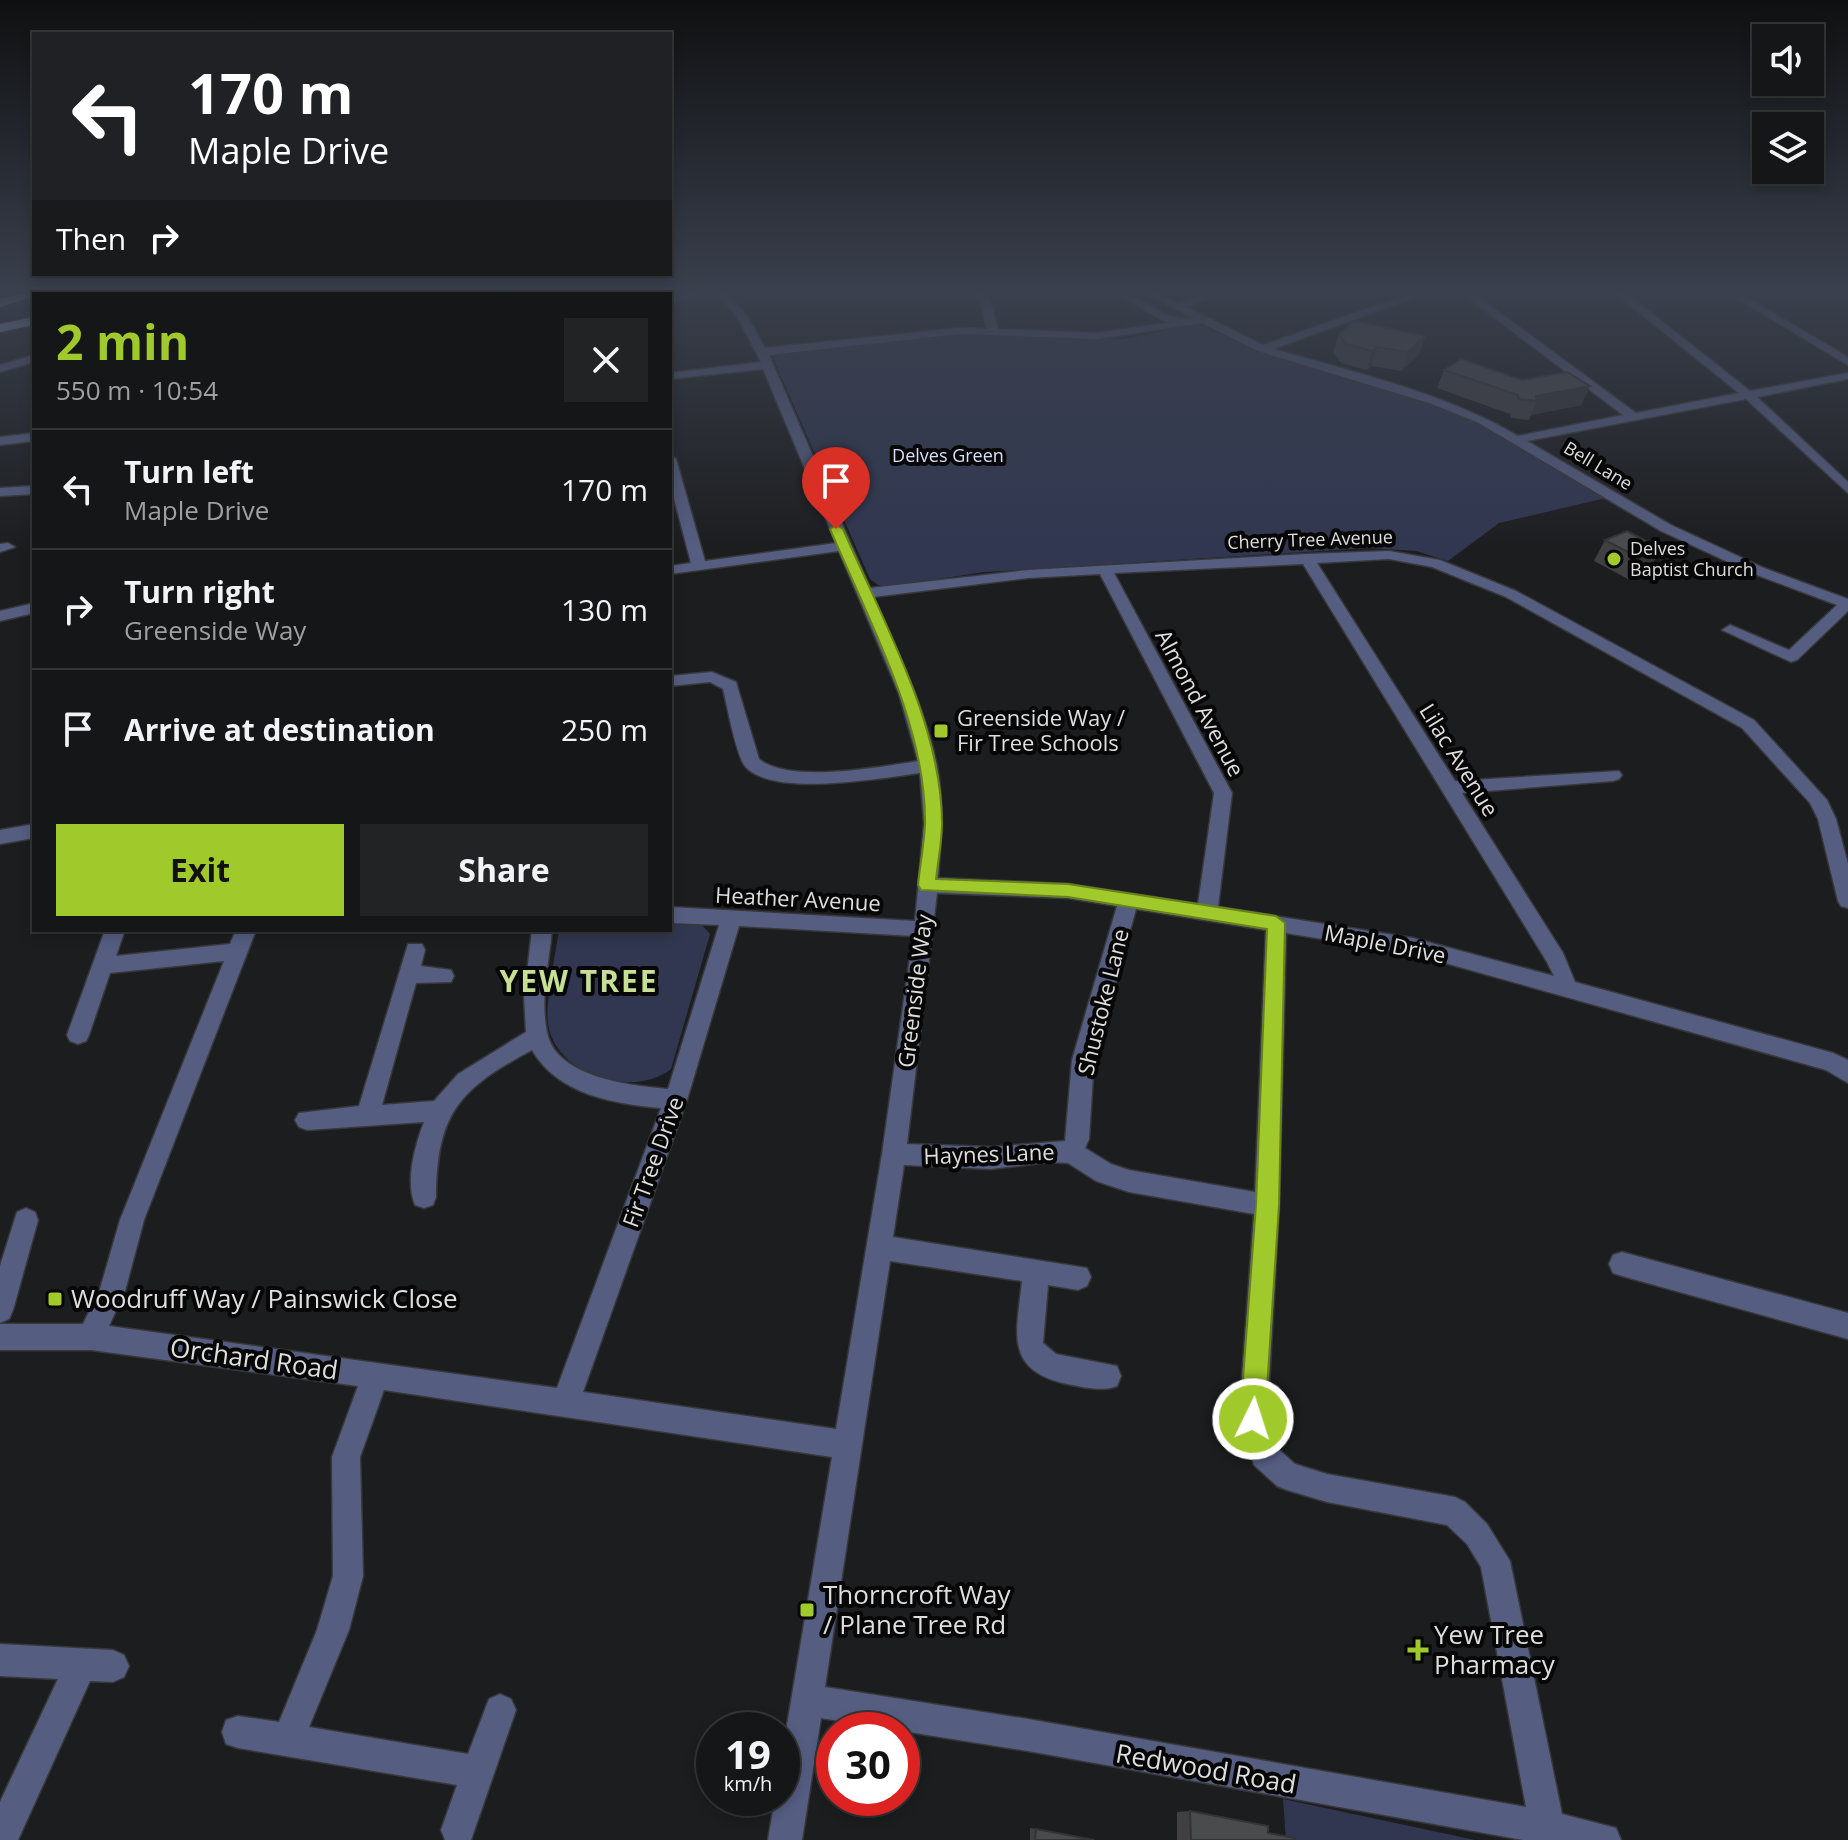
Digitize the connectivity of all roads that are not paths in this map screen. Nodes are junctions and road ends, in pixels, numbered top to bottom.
1 (772, 379) edge
2 (1362, 379) edge
3 (1582, 379) edge
4 (1728, 379) edge
5 (1833, 379) edge
6 (1748, 395) junction
7 (1632, 416) junction
8 (32, 437) edge
9 (1519, 439) junction
10 (0, 441) edge
11 (672, 466) edge
12 (1848, 489) edge
13 (32, 490) edge
14 (0, 492) edge
15 (844, 546) junction
16 (1307, 558) junction
17 (699, 565) junction
18 (1105, 569) junction
19 (672, 570) edge
20 (866, 593) junction
21 (1847, 604) edge
22 (32, 608) edge
23 (0, 616) edge
24 (1730, 630) dead end
25 (672, 681) edge
26 (928, 766) junction
27 (1613, 775) dead end
28 (1448, 788) junction
29 (32, 831) edge
30 (0, 837) edge
31 (927, 885) junction
32 (1129, 899) junction
33 (1848, 901) edge
34 (1207, 912) junction
35 (672, 915) edge
36 (731, 920) junction
37 (1276, 923) junction
38 (924, 929) junction
39 (114, 932) edge
40 (542, 932) edge
41 (242, 940) edge
42 (415, 950) dead end
43 (103, 966) junction
44 (409, 974) junction
45 (444, 976) dead end
46 (1566, 989) junction
47 (78, 1035) dead end
48 (537, 1037) junction
49 (1843, 1064) edge
50 (676, 1100) junction
51 (437, 1111) junction
52 (368, 1115) junction
53 (307, 1120) dead end
54 (1072, 1152) junction
55 (894, 1154) junction
56 (424, 1197) dead end
57 (1267, 1205) junction
58 (26, 1220) dead end
59 (880, 1247) junction
60 (1622, 1264) dead end
61 (1036, 1272) junction
62 (1078, 1277) dead end
63 (0, 1310) edge
64 (1848, 1326) edge
65 (0, 1337) edge
66 (91, 1337) junction
67 (376, 1375) junction
68 (1107, 1376) dead end
69 (566, 1402) junction
70 (848, 1445) junction
71 (0, 1660) edge
72 (808, 1700) junction
73 (500, 1710) dead end
74 (238, 1732) dead end
75 (288, 1740) junction
76 (477, 1772) junction
77 (458, 1830) dead end
78 (1548, 1830) junction
79 (0, 1840) edge
80 (785, 1840) edge
81 (1604, 1840) edge

1 - 15 street, Greenside Way
2 - 9 street, Bell Lane
3 - 7 street
4 - 6 street
5 - 6 street
6 - 7 street
6 - 12 street
7 - 9 street
8 - 10 street
9 - 21 street, Bell Lane
11 - 17 street
13 - 14 street
15 - 17 street
15 - 20 street, Greenside Way
16 - 18 street, Cherry Tree Avenue
16 - 28 street, Lilac Avenue
16 - 33 street, Cherry Tree Avenue
17 - 19 street
18 - 20 street, Cherry Tree Avenue
18 - 34 street, Almond Avenue
20 - 26 street, Greenside Way
21 - 24 street
22 - 23 street
25 - 26 street
26 - 31 street, Greenside Way
27 - 28 street
28 - 46 street, Lilac Avenue
29 - 30 street
31 - 32 street, Maple Drive
31 - 38 street, Greenside Way
32 - 34 street, Maple Drive
32 - 54 street, Shustoke Lane
34 - 37 street, Maple Drive
35 - 36 street, Heather Avenue
36 - 38 street, Heather Avenue
36 - 50 street, Fir Tree Drive
37 - 46 street, Maple Drive
37 - 57 street
38 - 55 street, Greenside Way
39 - 43 street
40 - 48 street
41 - 43 street
41 - 66 street
42 - 44 street
43 - 47 street
44 - 45 street
44 - 52 street
46 - 49 street, Maple Drive
48 - 50 street
48 - 51 street
50 - 69 street, Fir Tree Drive
51 - 52 street
51 - 56 street
52 - 53 street
54 - 55 street, Haynes Lane
54 - 57 street, Haynes Lane
55 - 59 street, Greenside Way
57 - 78 street
58 - 63 street
59 - 61 street
59 - 70 street, Greenside Way
60 - 64 street
61 - 62 street
61 - 68 street
65 - 66 street, Orchard Road
66 - 67 street, Orchard Road
67 - 69 street, Orchard Road
67 - 75 street
69 - 70 street, Orchard Road
70 - 72 street, Greenside Way
71 - 79 street
72 - 78 street, Redwood Road
72 - 80 street, Greenside Way
73 - 76 street
74 - 75 street
75 - 76 street
76 - 77 street
78 - 81 street, Redwood Road

